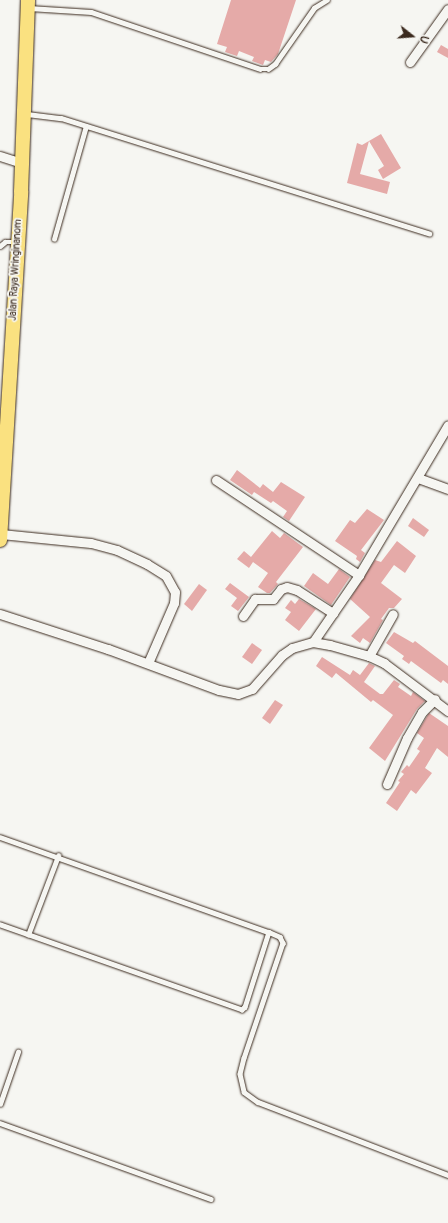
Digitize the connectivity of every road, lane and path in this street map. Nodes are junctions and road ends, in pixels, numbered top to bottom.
1 (326, 0) edge
2 (31, 6) edge
3 (448, 10) edge
4 (410, 62) dead end
5 (25, 114) junction
6 (86, 126) junction
7 (0, 156) edge
8 (21, 163) junction
9 (429, 233) dead end
10 (54, 239) dead end
11 (17, 242) junction
12 (0, 246) edge
13 (448, 425) edge
14 (418, 478) junction
15 (216, 480) dead end
16 (448, 489) edge
17 (2, 495) edge
18 (0, 534) edge
19 (0, 540) edge
20 (359, 575) junction
21 (333, 613) junction
22 (0, 614) edge
23 (393, 614) dead end
24 (243, 616) dead end
25 (313, 642) junction
26 (369, 656) junction
27 (148, 664) junction
28 (435, 699) junction
29 (448, 711) edge
30 (387, 784) dead end
31 (0, 837) edge
32 (58, 856) junction
33 (0, 925) edge
34 (269, 932) junction
35 (28, 935) junction
36 (18, 1052) dead end
37 (0, 1104) edge
38 (0, 1123) edge
39 (448, 1175) edge
40 (211, 1199) dead end

1 - 2 lane
2 - 5 main road, Jalan Raya Wringinanom
3 - 4 street
5 - 6 lane
5 - 8 main road, Jalan Raya Wringinanom
6 - 9 lane
6 - 10 lane
7 - 8 street
8 - 11 main road, Jalan Raya Wringinanom
11 - 12 lane
11 - 17 main road, Jalan Raya Wringinanom
13 - 14 street
14 - 16 street
14 - 20 street
15 - 20 street
17 - 18 main road, Jalan Raya Wringinanom
18 - 19 main road, Jalan Raya Wringinanom
18 - 27 street
20 - 21 street
21 - 24 street
21 - 25 street
22 - 27 street
23 - 26 street
25 - 26 street
25 - 27 street
26 - 28 street
28 - 29 street
28 - 30 street
31 - 32 lane
32 - 34 lane
32 - 35 lane
33 - 35 lane
34 - 35 lane
34 - 39 lane
36 - 37 lane
38 - 40 lane

